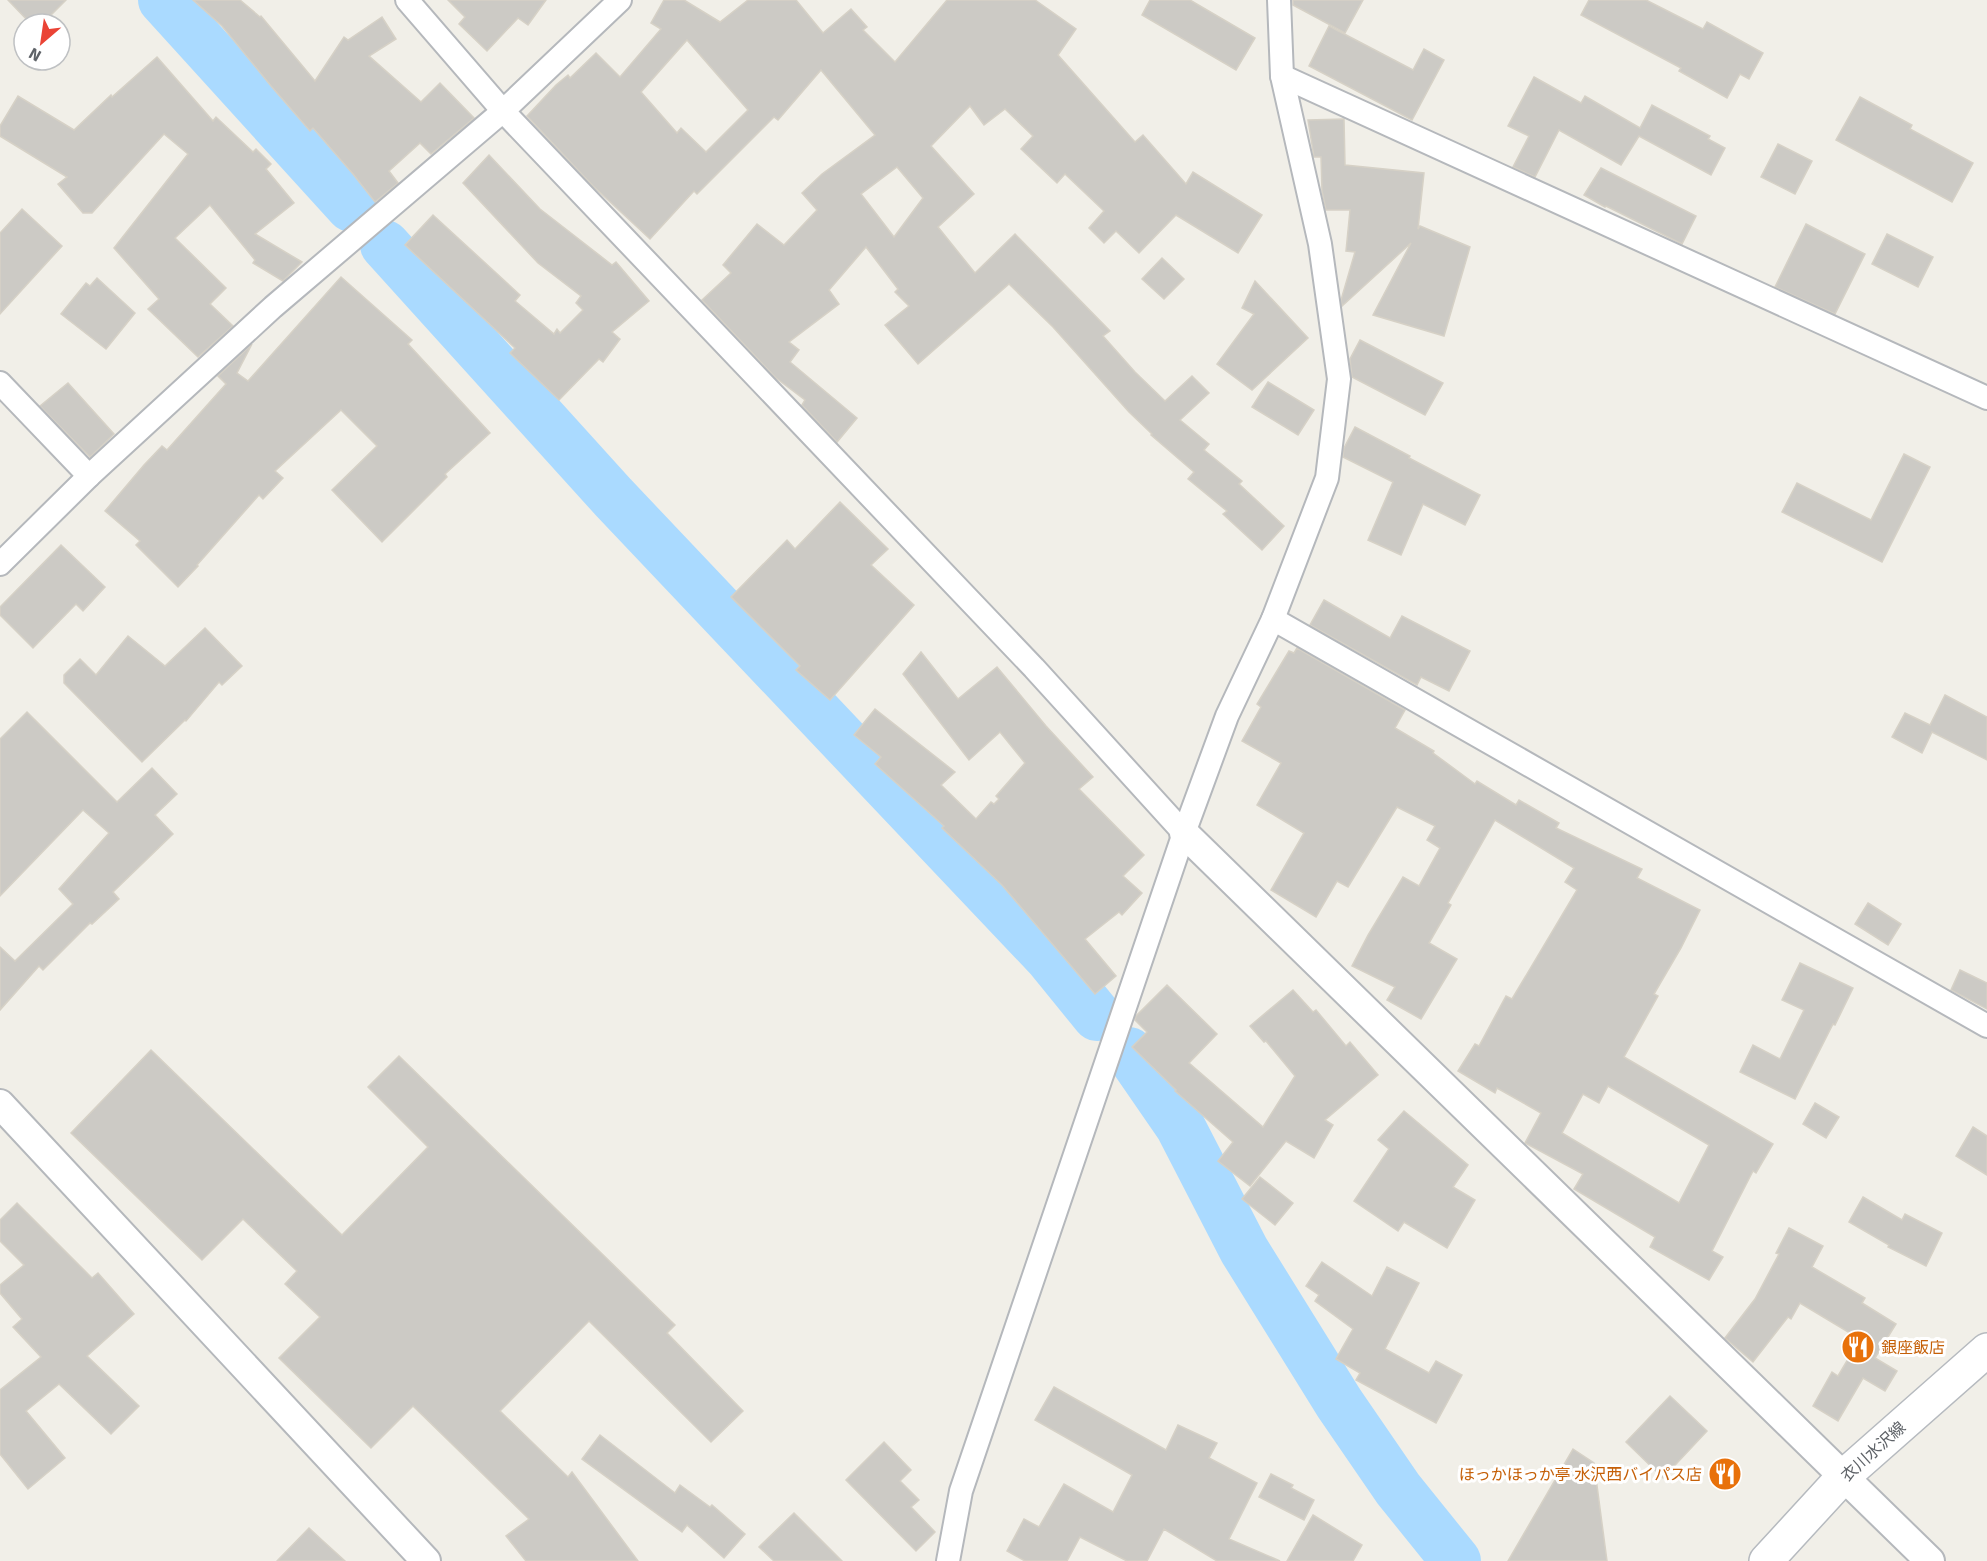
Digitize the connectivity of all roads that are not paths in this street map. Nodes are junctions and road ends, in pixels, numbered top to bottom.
1 (407, 0) edge
2 (620, 0) edge
3 (1279, 0) edge
4 (1282, 76) junction
5 (503, 111) junction
6 (0, 383) edge
7 (1987, 398) edge
8 (89, 476) junction
9 (0, 564) edge
10 (1273, 619) junction
11 (1184, 833) junction
12 (1987, 1026) edge
13 (0, 1104) edge
14 (1987, 1350) edge
15 (1844, 1476) junction
16 (426, 1561) edge
17 (948, 1561) edge
18 (1766, 1561) edge
19 (1930, 1561) edge

1 - 5 street
2 - 5 street
3 - 4 street
4 - 7 street
4 - 10 street
5 - 8 street
5 - 11 street
6 - 8 street
8 - 9 street
10 - 11 street
10 - 12 street
11 - 15 street
11 - 17 street
13 - 16 street
14 - 15 main road, 衣川水沢線
15 - 18 main road, 衣川水沢線
15 - 19 street

